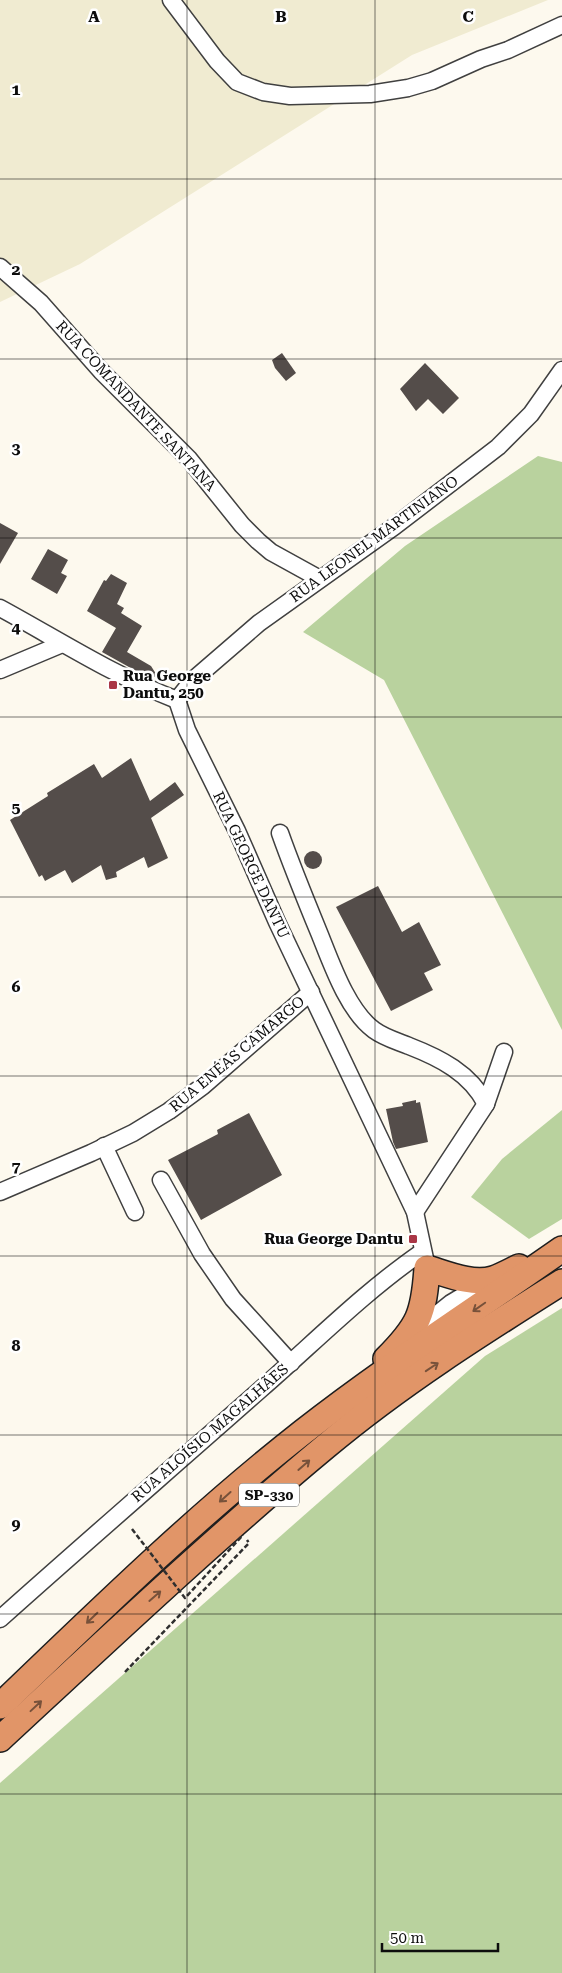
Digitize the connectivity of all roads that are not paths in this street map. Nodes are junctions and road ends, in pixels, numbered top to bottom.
1 (170, 0) edge
2 (562, 25) edge
3 (0, 267) edge
4 (562, 370) edge
5 (320, 579) junction
6 (0, 608) edge
7 (62, 644) junction
8 (0, 670) edge
9 (177, 700) junction
10 (280, 833) dead end
11 (311, 992) junction
12 (504, 1052) dead end
13 (486, 1104) junction
14 (104, 1146) junction
15 (161, 1180) dead end
16 (0, 1192) edge
17 (135, 1212) dead end
18 (415, 1212) junction
19 (562, 1248) edge
20 (425, 1260) junction
21 (492, 1279) junction
22 (562, 1282) edge
23 (406, 1339) junction
24 (291, 1362) junction
25 (345, 1400) junction
26 (0, 1619) edge
27 (0, 1706) edge
28 (0, 1739) edge

1 - 2 street
3 - 5 street, RUA COMANDANTE SANTANA
4 - 5 street, RUA LEONEL MARTINIANO
5 - 9 street, RUA LEONEL MARTINIANO
6 - 7 street
7 - 8 street
7 - 9 street
9 - 11 street, RUA GEORGE DANTU
10 - 13 street
11 - 14 street, RUA ENÉAS CAMARGO
11 - 18 street, RUA GEORGE DANTU
12 - 13 street
13 - 18 street
14 - 16 street, RUA ENÉAS CAMARGO
14 - 17 street
15 - 24 street
18 - 20 street, RUA GEORGE DANTU
19 - 21 highway
19 -> 25 highway, SP-330
20 - 21 highway
20 - 23 highway
20 - 24 street, RUA ALOÍSIO MAGALHÃES
21 - 23 street
28 -> 22 highway, SP-330
23 - 25 highway
24 - 26 street, RUA ALOÍSIO MAGALHÃES
25 -> 27 highway, SP-330

